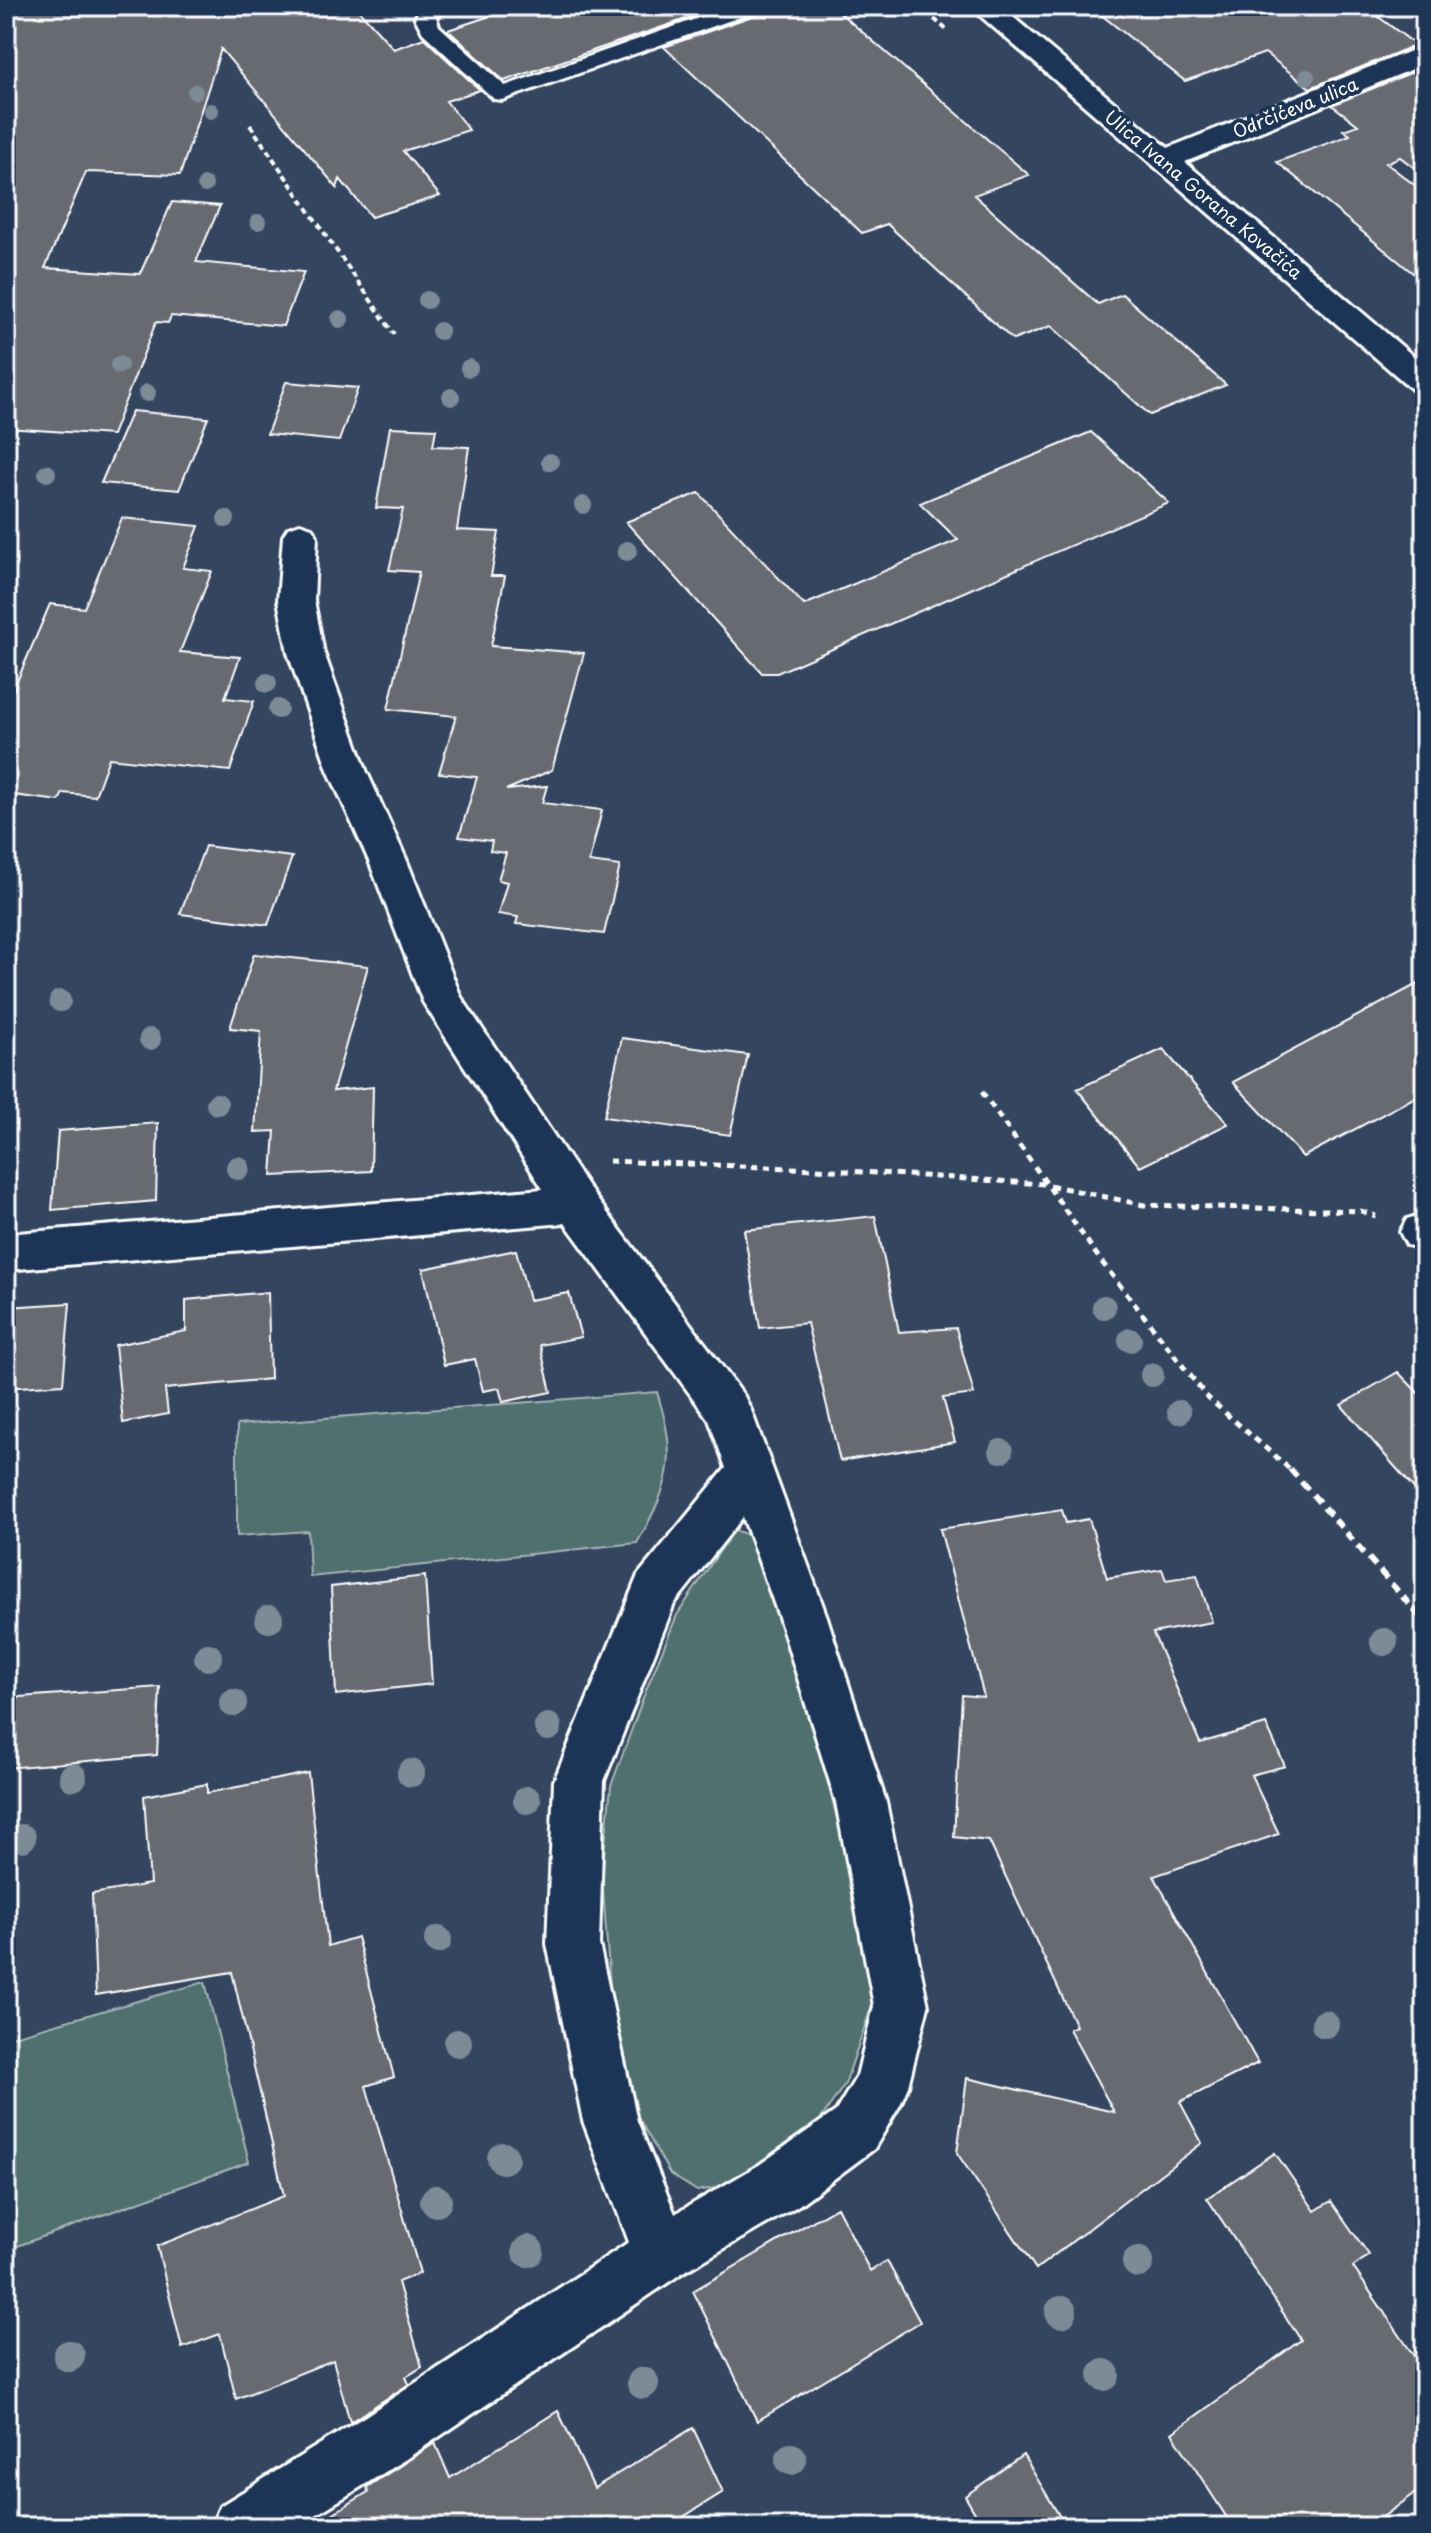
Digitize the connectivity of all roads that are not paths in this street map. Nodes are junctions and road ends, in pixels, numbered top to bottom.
1 (444, 6) edge
2 (753, 6) edge
3 (983, 6) edge
4 (1425, 54) edge
5 (1164, 160) junction
6 (1425, 383) edge
7 (300, 536) dead end
8 (576, 1204) junction
9 (6, 1252) edge
10 (749, 1475) junction
11 (662, 2253) junction
12 (241, 2527) edge

1 - 2 lane
3 - 5 street, Ulica Ivana Gorana Kovačića
4 - 5 street, Odrčićeva ulica
5 - 6 street, Ulica Ivana Gorana Kovačića
7 - 8 street
8 - 9 street
8 - 10 street
10 - 11 street
10 - 11 street
11 - 12 street

